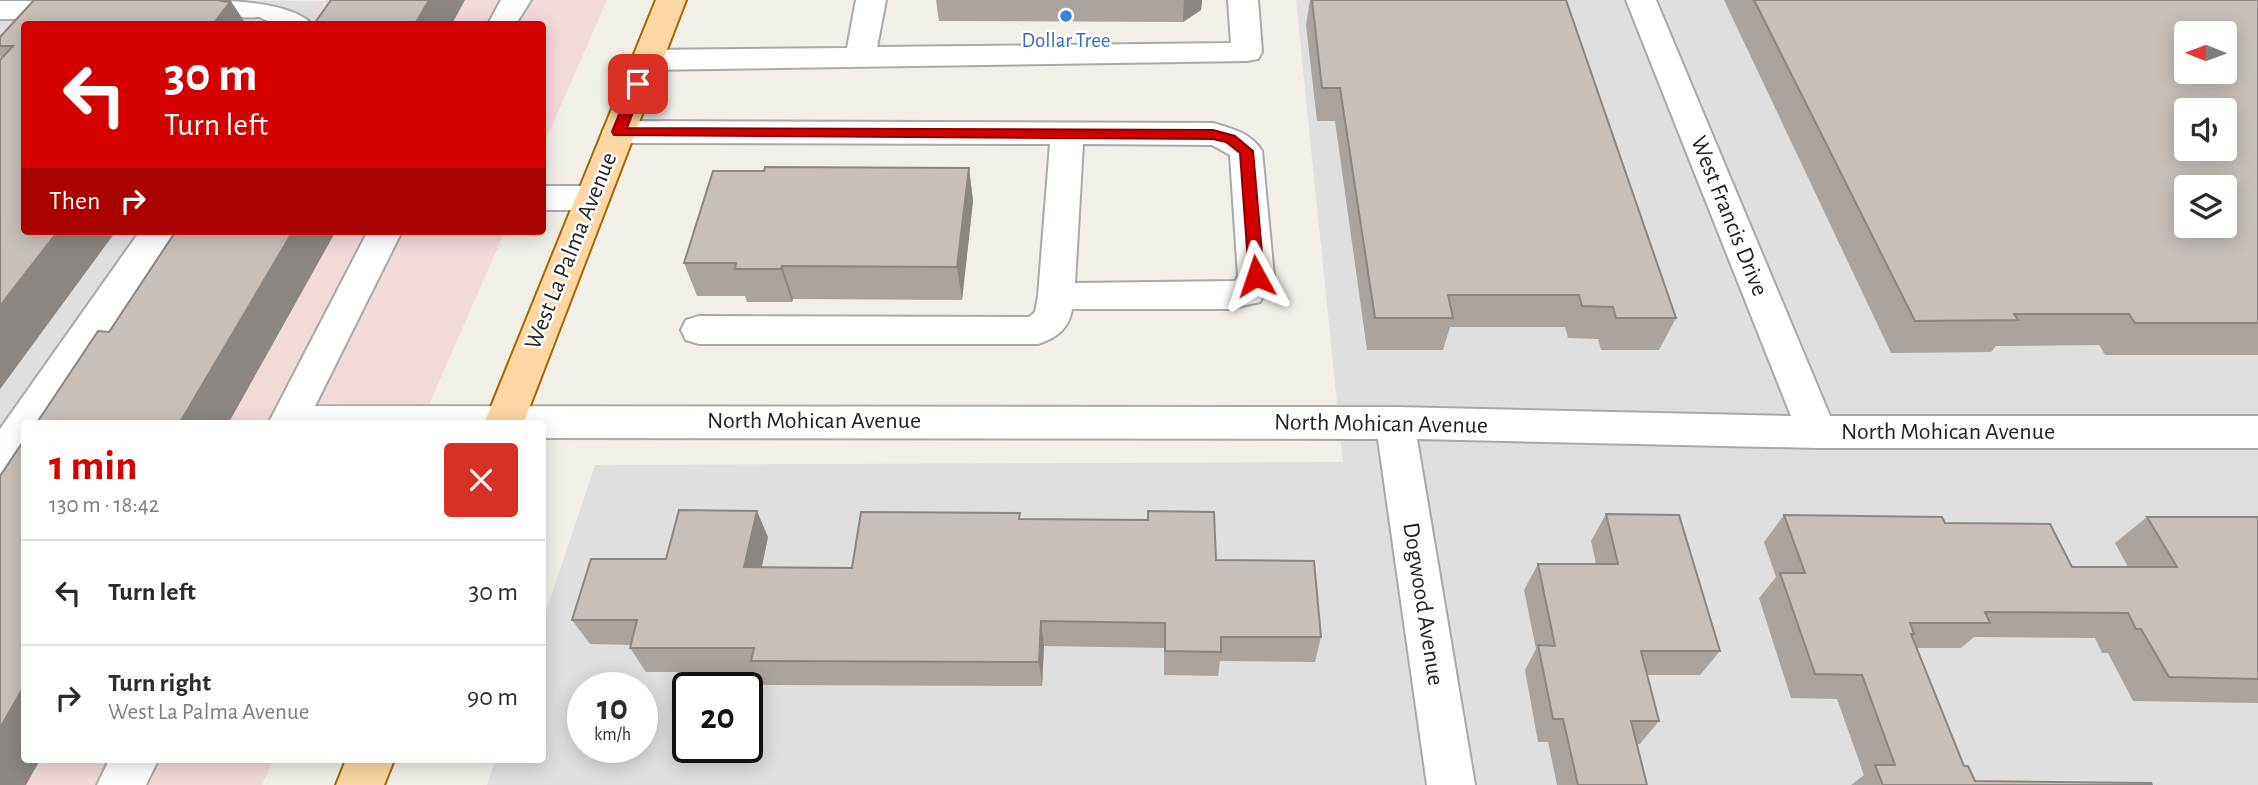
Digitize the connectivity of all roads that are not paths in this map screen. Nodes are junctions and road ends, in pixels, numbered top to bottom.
1 (516, 0) edge
2 (671, 0) edge
3 (871, 0) edge
4 (1243, 0) edge
5 (1641, 0) edge
6 (111, 9) edge
7 (153, 9) edge
8 (0, 10) edge
9 (291, 21) edge
10 (504, 21) edge
11 (860, 57) junction
12 (647, 60) junction
13 (618, 132) junction
14 (1067, 134) junction
15 (546, 198) edge
16 (592, 198) junction
17 (155, 235) edge
18 (383, 235) edge
19 (1056, 296) junction
20 (699, 330) dead end
21 (28, 420) edge
22 (290, 420) edge
23 (505, 420) edge
24 (546, 422) edge
25 (1395, 423) junction
26 (21, 431) edge
27 (1817, 432) junction
28 (2258, 432) edge
29 (0, 461) edge
30 (132, 763) edge
31 (369, 763) edge
32 (121, 785) edge
33 (360, 785) edge
34 (1451, 785) edge

1 - 10 street
2 - 12 main road, West La Palma Avenue
3 - 11 street
4 - 11 street
5 - 27 street, West Francis Drive
6 - 8 street
7 - 9 street
11 - 12 street
12 - 13 main road, West La Palma Avenue
13 - 14 street
13 - 16 main road, West La Palma Avenue
14 - 19 street
14 - 19 street
15 - 16 street
16 - 23 main road, West La Palma Avenue
17 - 21 street
18 - 22 street
19 - 20 street
24 - 25 street, North Mohican Avenue
25 - 27 street, North Mohican Avenue
25 - 34 street, Dogwood Avenue
26 - 29 street
27 - 28 street, North Mohican Avenue
30 - 32 street
31 - 33 main road

